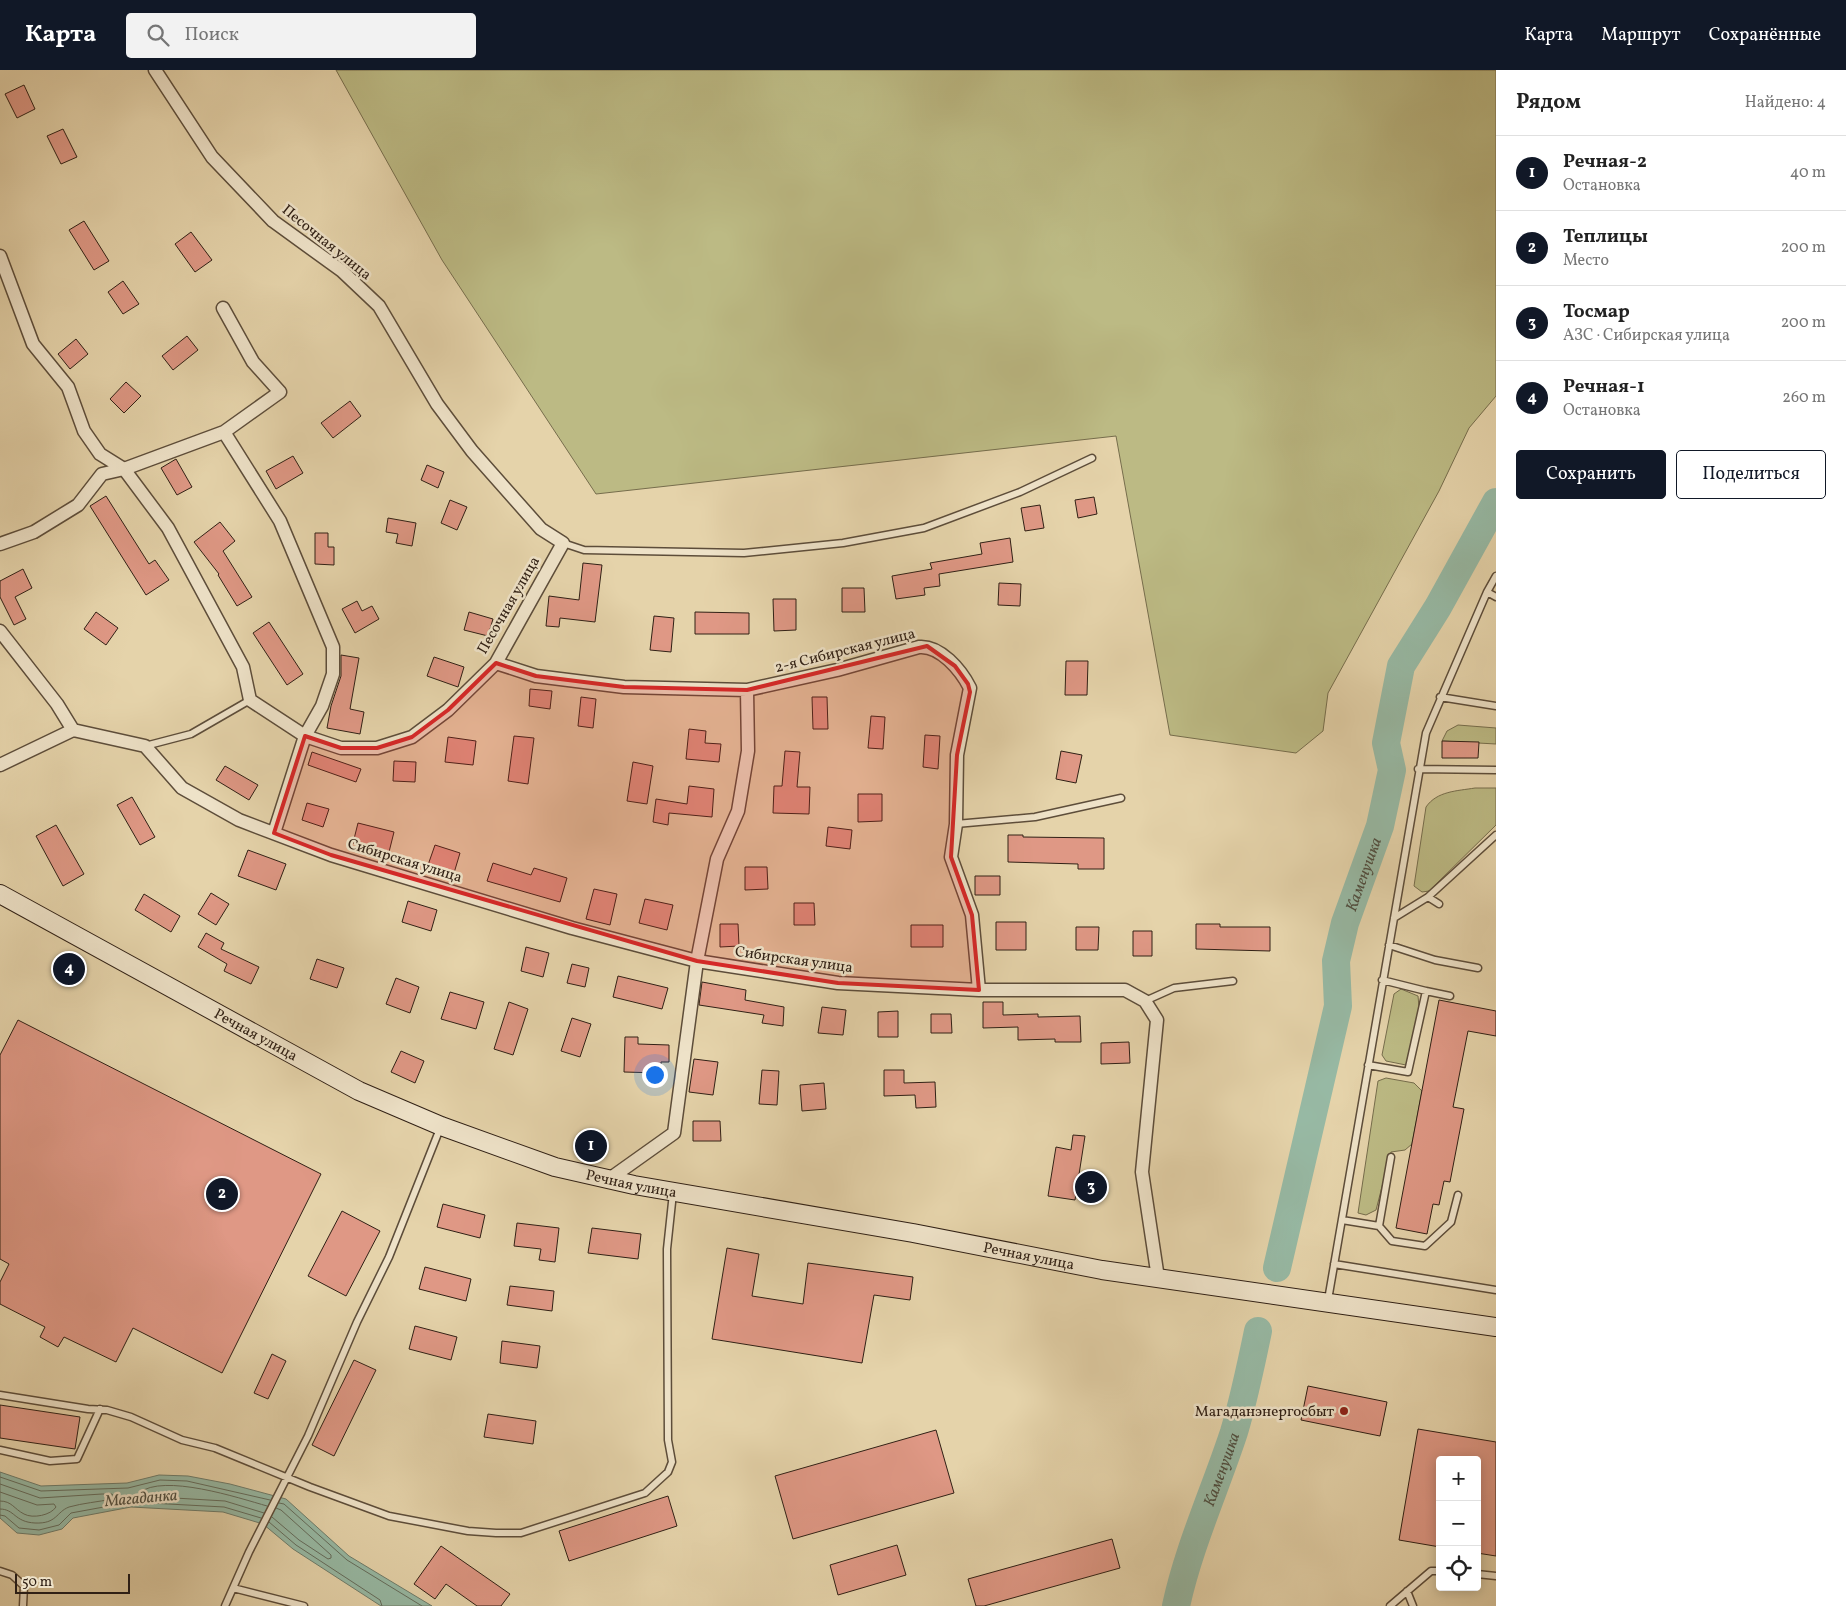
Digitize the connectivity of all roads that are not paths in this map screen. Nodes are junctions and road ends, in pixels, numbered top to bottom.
1 (154, 70) edge
2 (0, 256) edge
3 (224, 308) dead end
4 (224, 432) junction
5 (1092, 458) dead end
6 (124, 469) junction
7 (563, 543) junction
8 (0, 544) edge
9 (1496, 576) edge
10 (1487, 592) junction
11 (1496, 597) edge
12 (0, 631) edge
13 (496, 663) junction
14 (747, 690) junction
15 (1440, 697) junction
16 (250, 700) junction
17 (1496, 706) edge
18 (73, 730) junction
19 (305, 736) junction
20 (145, 746) junction
21 (0, 765) edge
22 (1418, 769) junction
23 (1496, 770) edge
24 (1122, 798) dead end
25 (956, 824) junction
26 (274, 833) junction
27 (1496, 835) edge
28 (0, 894) edge
29 (1428, 897) junction
30 (1439, 904) dead end
31 (1394, 918) junction
32 (1389, 945) junction
33 (697, 962) junction
34 (1478, 968) dead end
35 (1382, 980) junction
36 (1233, 981) dead end
37 (979, 990) junction
38 (1426, 991) junction
39 (1450, 996) dead end
40 (1145, 1001) junction
41 (1368, 1065) junction
42 (440, 1126) junction
43 (1391, 1157) dead end
44 (608, 1180) junction
45 (673, 1192) junction
46 (1458, 1195) dead end
47 (1342, 1220) junction
48 (1379, 1226) junction
49 (1334, 1264) junction
50 (1158, 1278) junction
51 (1496, 1290) edge
52 (1323, 1301) junction
53 (1496, 1327) edge
54 (0, 1395) edge
55 (100, 1410) junction
56 (0, 1450) edge
57 (285, 1479) junction
58 (0, 1570) edge
59 (1436, 1571) edge
60 (1481, 1574) edge
61 (1496, 1576) edge
62 (233, 1588) junction
63 (1407, 1592) junction
64 (23, 1606) edge
65 (225, 1606) edge
66 (304, 1606) edge
67 (1390, 1606) edge
68 (1413, 1606) edge

1 - 7 street, Песочная улица
2 - 6 street
3 - 4 street
4 - 6 street
4 - 19 street
5 - 7 lane
6 - 8 street
6 - 16 street
7 - 13 street, Песочная улица
9 - 10 lane
10 - 11 lane
10 - 15 lane
12 - 18 street
13 - 14 street, 2-я Сибирская улица
13 - 19 street, Песочная улица
14 - 25 street, 2-я Сибирская улица
14 - 33 street
15 - 17 lane
15 - 22 lane
16 - 19 street, Песочная улица
16 - 20 lane
18 - 20 street
18 - 21 street
19 - 26 street
20 - 26 street, Сибирская улица
22 - 23 lane
22 - 31 lane
24 - 25 lane
25 - 37 street, 2-я Сибирская улица
26 - 33 street, Сибирская улица
27 - 29 lane
28 - 42 main road, Речная улица
29 - 30 lane
29 - 31 lane
31 - 32 lane
32 - 34 lane
32 - 35 lane
33 - 37 street, Сибирская улица
33 - 44 street
35 - 38 lane
35 - 41 lane
36 - 40 lane
37 - 40 street, Сибирская улица
38 - 39 lane
38 - 41 lane
40 - 50 street
41 - 47 lane
42 - 44 main road, Речная улица
42 - 57 lane
43 - 48 lane
44 - 45 main road, Речная улица
45 - 50 main road, Речная улица
45 - 57 lane
46 - 48 lane
47 - 48 lane
47 - 49 lane
49 - 51 lane
49 - 52 lane
50 - 52 main road, Речная улица
52 - 53 main road
54 - 55 lane
55 - 56 lane
55 - 57 lane
57 - 62 lane
58 - 64 lane
59 - 63 lane
60 - 61 lane
62 - 65 lane
62 - 66 lane
63 - 67 lane
63 - 68 lane

